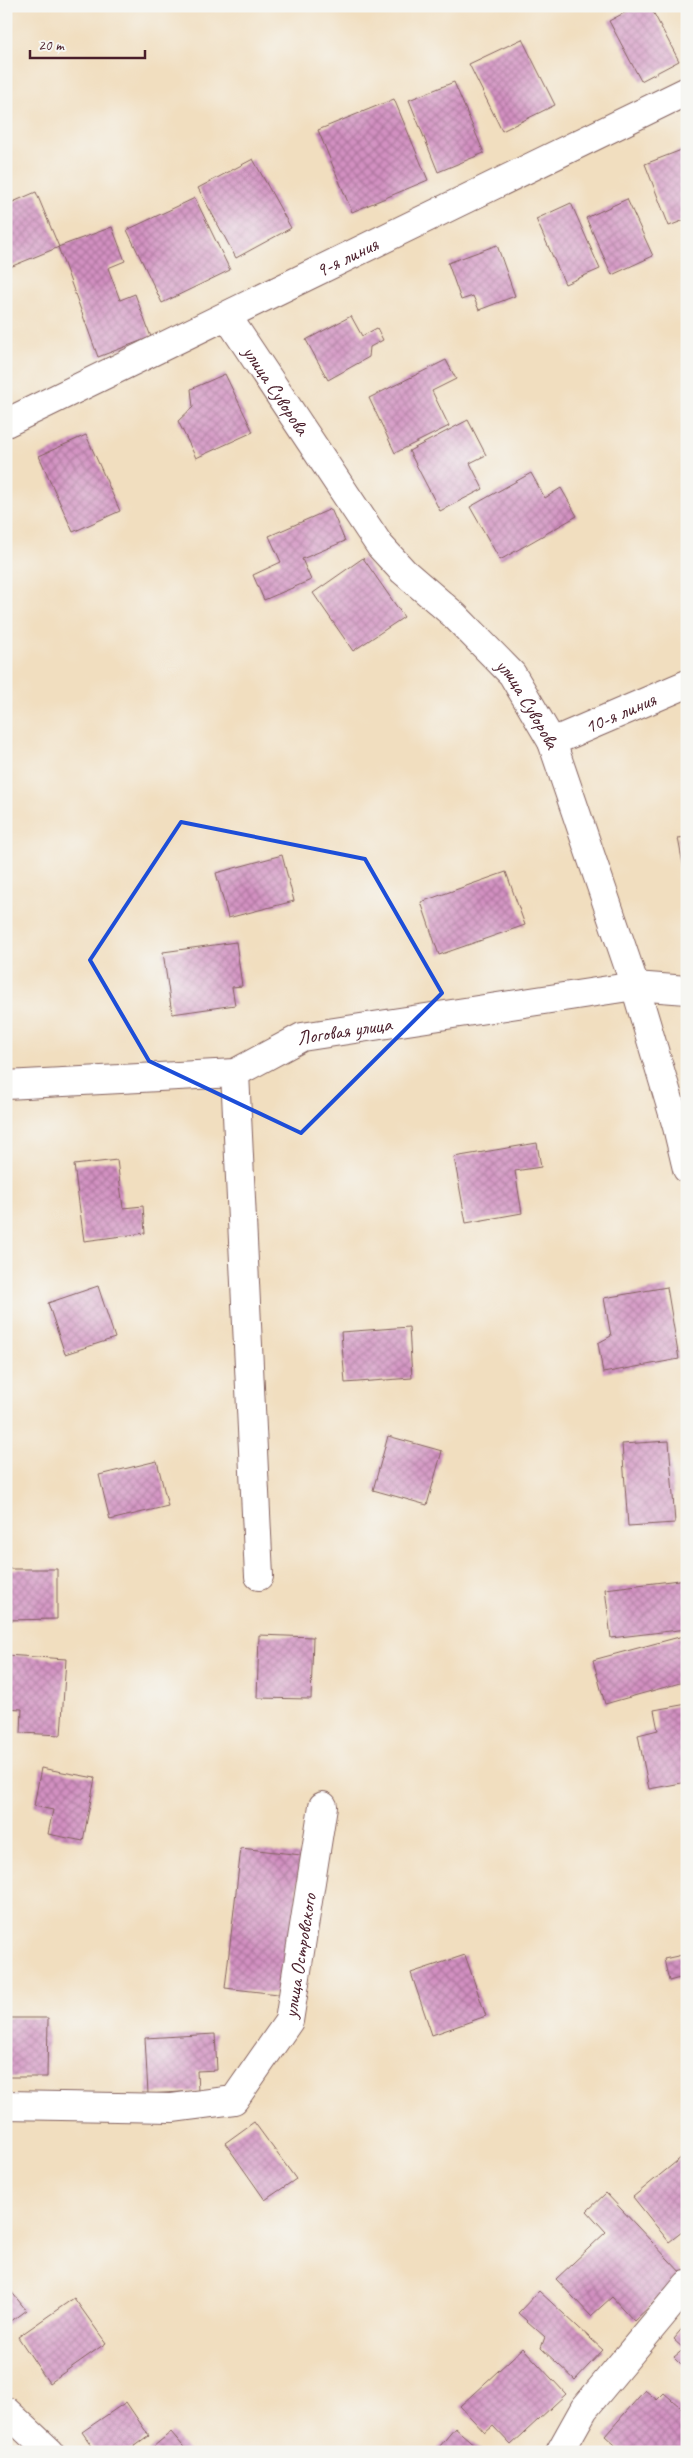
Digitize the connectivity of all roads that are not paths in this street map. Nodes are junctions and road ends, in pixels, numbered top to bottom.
1 (687, 91) edge
2 (227, 316) junction
3 (6, 423) edge
4 (687, 684) edge
5 (552, 742) junction
6 (636, 986) junction
7 (687, 990) edge
8 (235, 1073) junction
9 (6, 1085) edge
10 (687, 1169) edge
11 (259, 1576) dead end
12 (323, 1806) dead end
13 (6, 2105) edge
14 (687, 2285) edge
15 (6, 2411) edge
16 (50, 2452) edge
17 (560, 2452) edge

1 - 2 street, 9-я линия
2 - 3 street, 9-я линия
2 - 5 street, улица Суворова
4 - 5 street, 10-я линия
5 - 6 street, улица Суворова
6 - 7 street, Логовая улица
6 - 8 street, Логовая улица
6 - 10 street, улица Суворова
8 - 9 street, Логовая улица
8 - 11 street
12 - 13 street, улица Островского
14 - 17 street
15 - 16 street

